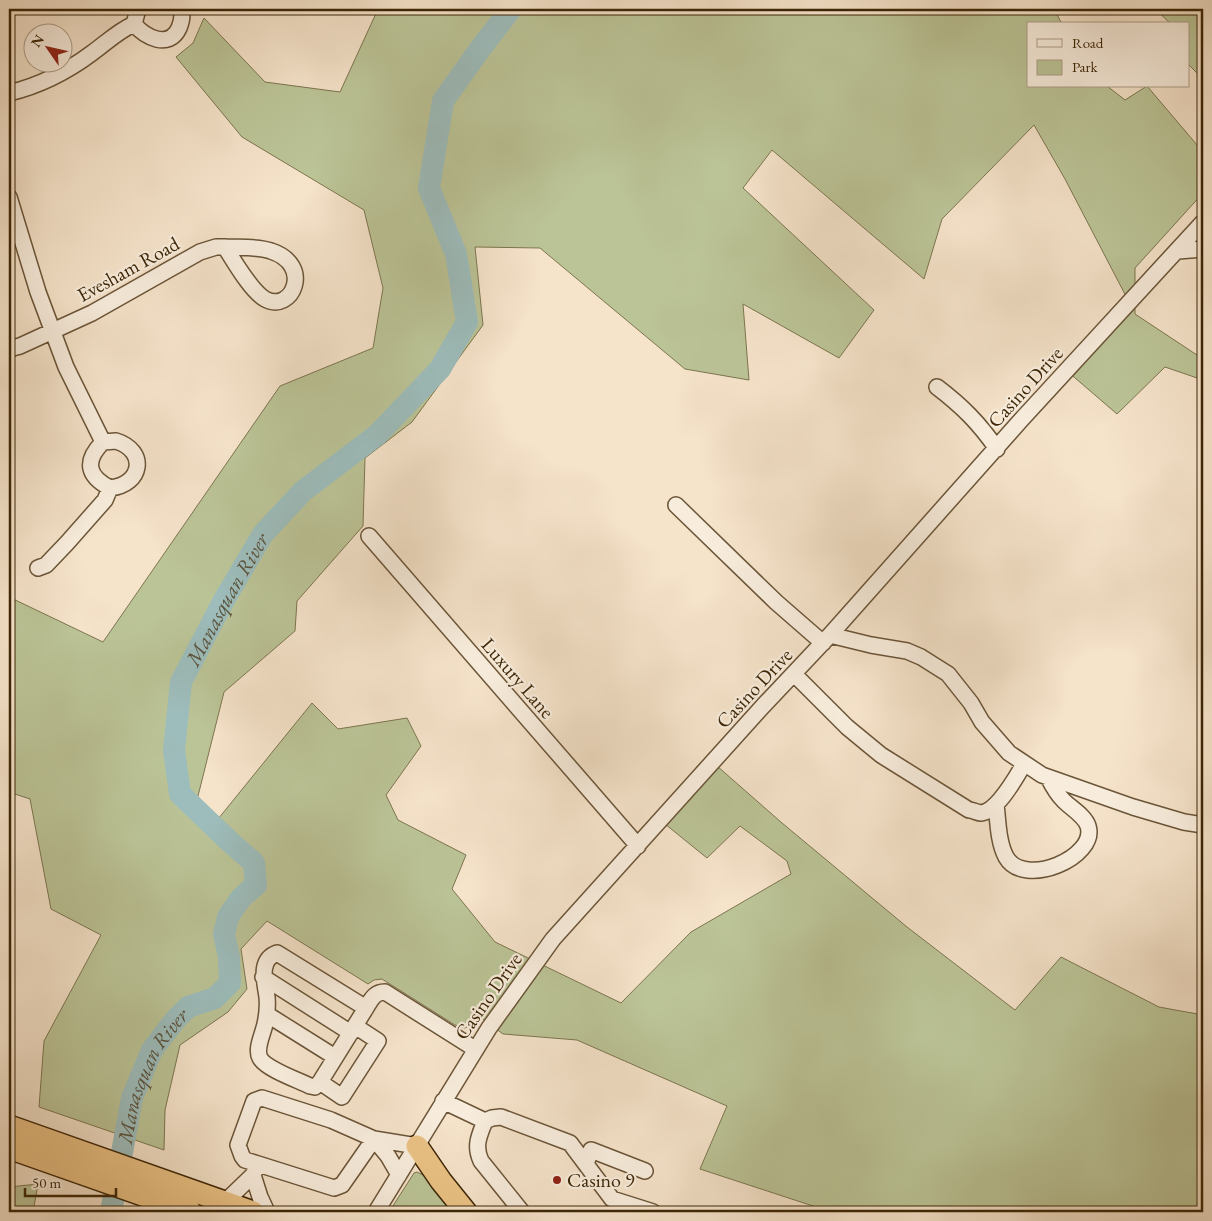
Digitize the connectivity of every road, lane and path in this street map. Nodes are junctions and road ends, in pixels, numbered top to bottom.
1 (138, 9) edge
2 (181, 9) edge
3 (134, 24) junction
4 (9, 93) edge
5 (9, 197) edge
6 (1203, 222) edge
7 (224, 247) junction
8 (1203, 249) edge
9 (1178, 251) junction
10 (52, 331) junction
11 (9, 349) edge
12 (937, 388) dead end
13 (103, 442) junction
14 (997, 449) junction
15 (110, 488) junction
16 (676, 505) dead end
17 (369, 536) dead end
18 (38, 568) dead end
19 (827, 639) junction
20 (794, 674) junction
21 (1024, 764) junction
22 (1049, 779) junction
23 (996, 804) junction
24 (1203, 825) edge
25 (638, 846) junction
26 (263, 978) junction
27 (366, 1008) junction
28 (268, 1014) junction
29 (353, 1030) junction
30 (475, 1049) junction
31 (335, 1057) junction
32 (320, 1082) junction
33 (443, 1101) junction
34 (486, 1121) junction
35 (9, 1126) edge
36 (374, 1139) junction
37 (417, 1146) junction
38 (9, 1148) edge
39 (586, 1164) junction
40 (252, 1167) junction
41 (645, 1171) dead end
42 (399, 1175) junction
43 (225, 1202) junction
44 (191, 1212) edge
45 (253, 1212) edge
46 (267, 1212) edge
47 (376, 1212) edge
48 (466, 1212) edge
49 (522, 1212) edge
50 (653, 1212) edge

1 - 3 street
2 - 3 street
3 - 4 street
5 - 10 street
6 - 9 street, Casino Drive
7 - 7 street, Evesham Road
7 - 10 street, Evesham Road
8 - 9 street
9 - 14 street, Casino Drive
10 - 11 street, Evesham Road
10 - 13 street
12 - 14 street
13 - 15 street
13 - 15 street
14 - 19 street, Casino Drive
15 - 18 street
16 - 19 street
17 - 25 street, Luxury Lane
19 - 20 street, Casino Drive
19 - 21 street
20 - 23 street
20 - 25 street, Casino Drive
21 - 22 street
21 - 23 street
22 - 23 street
22 - 24 street
25 - 30 street, Casino Drive
26 - 27 street
26 - 28 street
26 - 29 street
27 - 29 street
27 - 30 street
28 - 31 street
28 - 32 street
29 - 31 street
29 - 32 street
30 - 33 street, Casino Drive
31 - 32 street
33 - 34 street
33 - 37 street, Casino Drive
34 - 39 street
34 - 49 street
35 - 43 highway
36 - 37 street
36 - 40 street
36 - 40 street
36 - 42 street
37 - 42 street, Casino Drive
37 - 48 highway
38 - 44 highway
39 - 41 street
39 - 50 street
40 - 43 street
40 - 46 street
42 - 47 street, Casino Drive
43 - 45 highway

